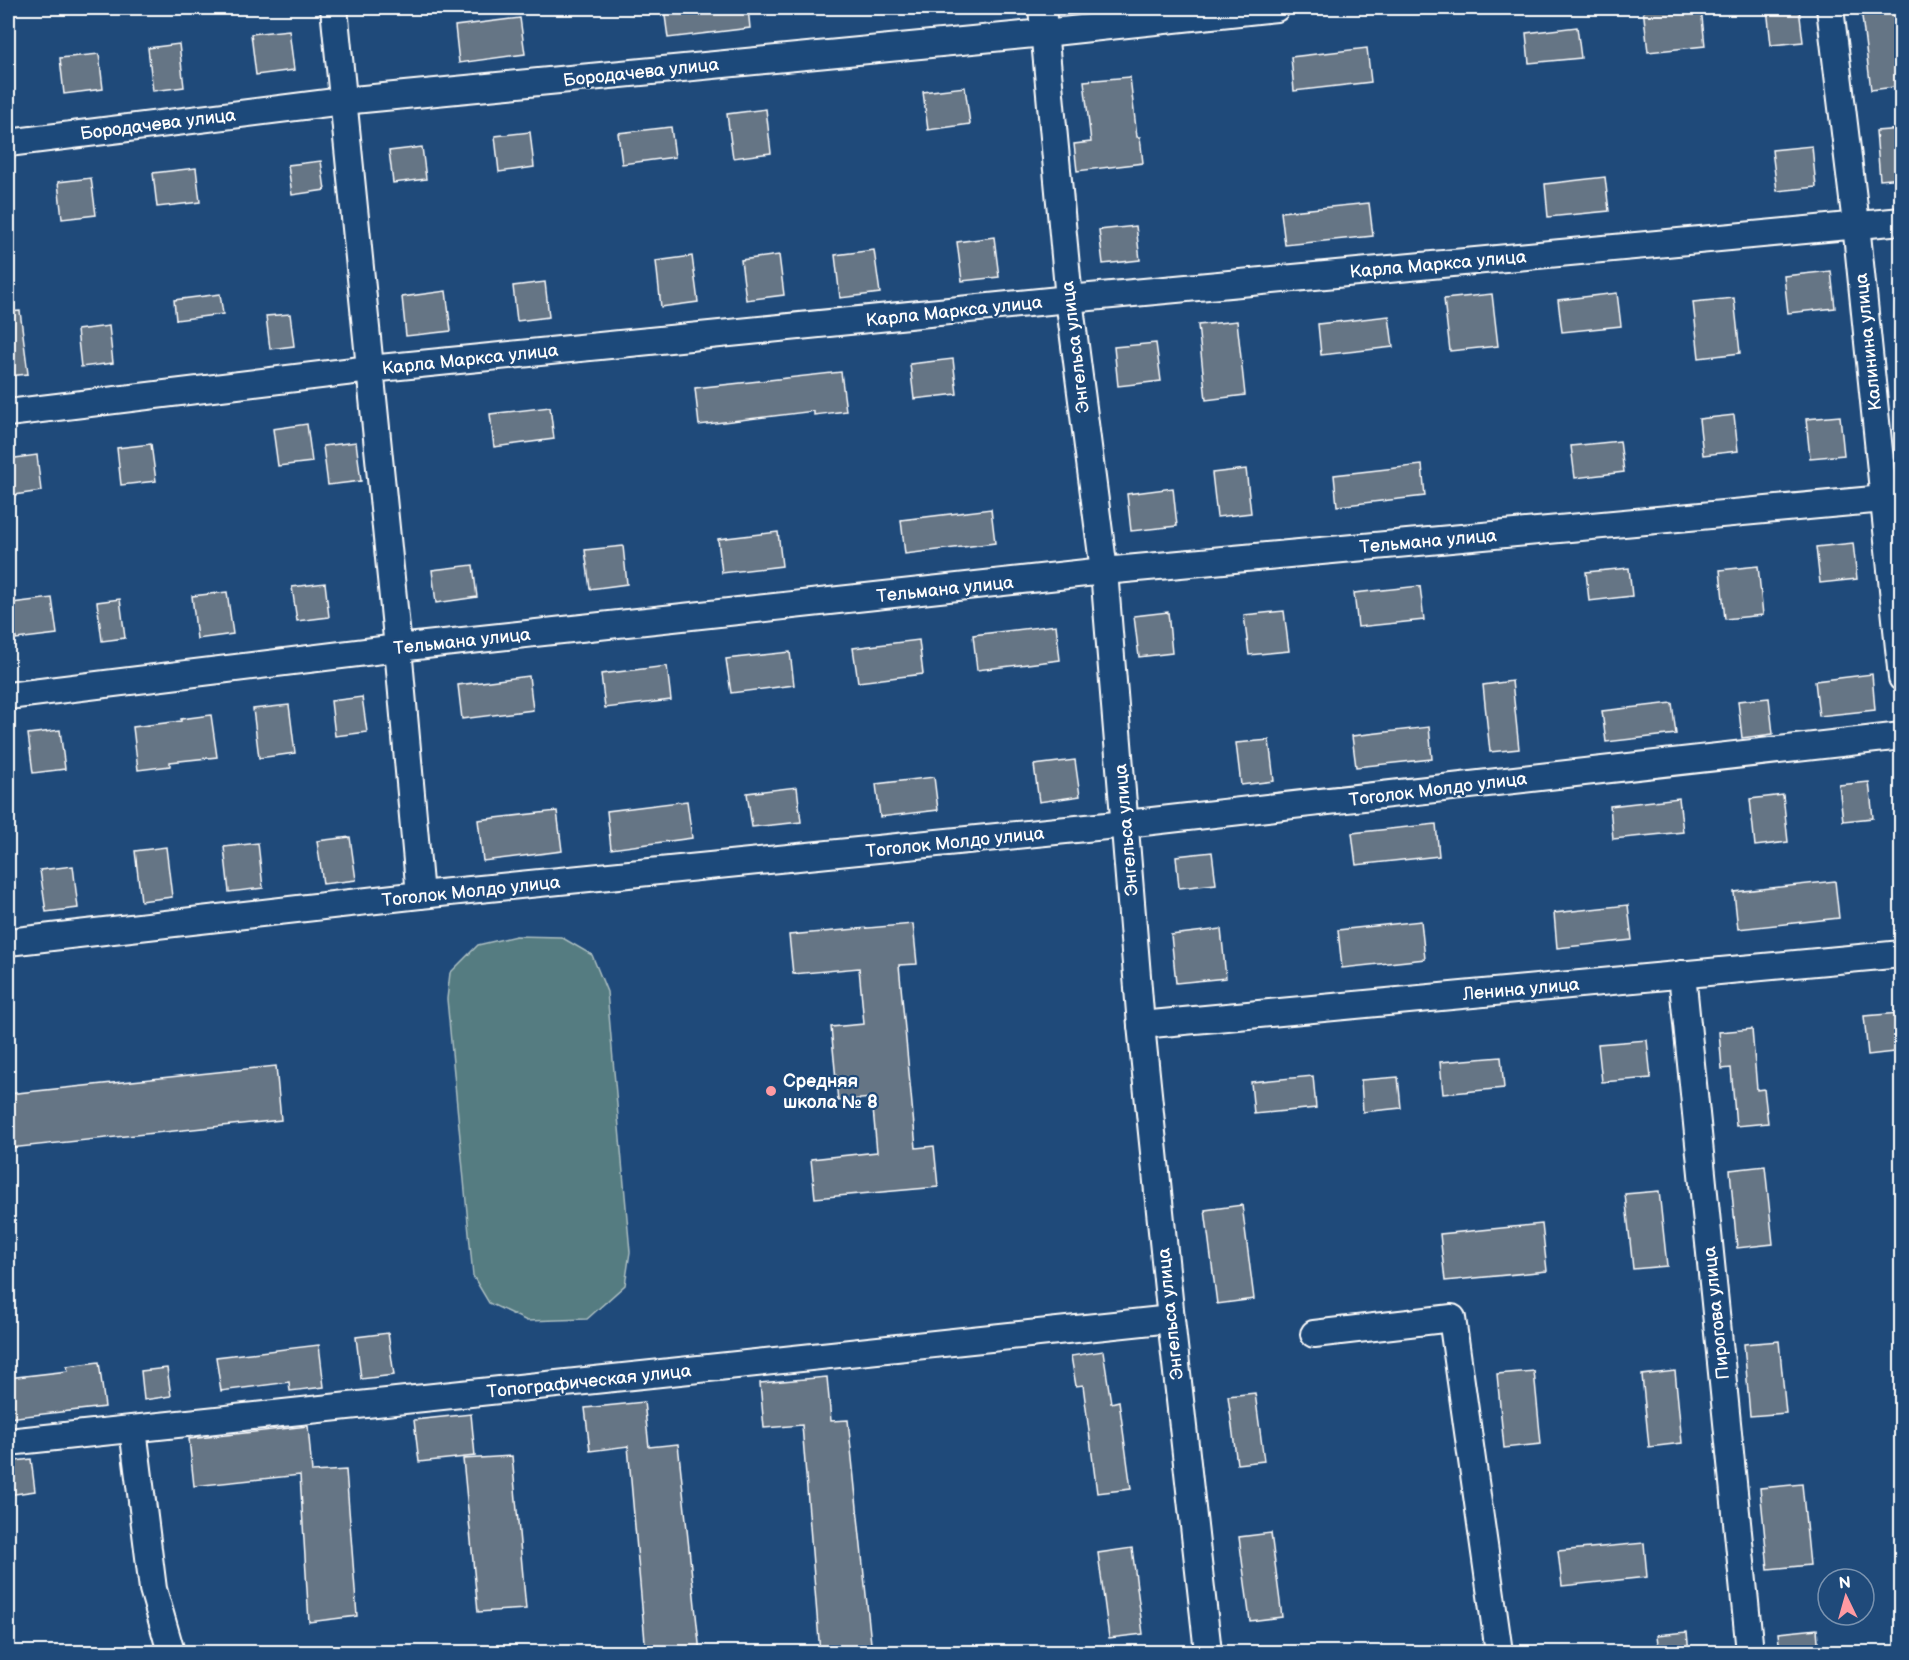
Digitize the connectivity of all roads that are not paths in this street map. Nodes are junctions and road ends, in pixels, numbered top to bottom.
1 (334, 8) edge
2 (1042, 8) edge
3 (1276, 8) edge
4 (1830, 8) edge
5 (1044, 33) junction
6 (343, 101) junction
7 (8, 143) edge
8 (1902, 221) edge
9 (1856, 224) junction
10 (1069, 299) junction
11 (370, 369) junction
12 (8, 413) edge
13 (1884, 499) junction
14 (1104, 572) junction
15 (398, 648) junction
16 (1902, 678) edge
17 (8, 696) edge
18 (1902, 736) edge
19 (1126, 824) junction
20 (420, 895) junction
21 (8, 942) edge
22 (1902, 954) edge
23 (1682, 975) junction
24 (1141, 1025) junction
25 (1171, 1319) junction
26 (1314, 1334) dead end
27 (133, 1429) junction
28 (8, 1442) edge
29 (171, 1653) edge
30 (1208, 1653) edge
31 (1499, 1653) edge
32 (1750, 1653) edge

1 - 6 street
2 - 5 street, Энгельса улица
3 - 5 street, Бородачева улица
4 - 9 street, Калинина улица
5 - 6 street, Бородачева улица
5 - 10 street, Энгельса улица
6 - 7 street, Бородачева улица
6 - 11 street
8 - 9 street, Карла Маркса улица
9 - 10 street, Карла Маркса улица
9 - 13 street, Калинина улица
10 - 11 street, Карла Маркса улица
10 - 14 street, Энгельса улица
11 - 12 street, Карла Маркса улица
11 - 15 street
13 - 14 street, Тельмана улица
13 - 16 street, Калинина улица
14 - 15 street, Тельмана улица
14 - 19 street, Энгельса улица
15 - 17 street, Тельмана улица
15 - 20 street
18 - 19 street, Тоголок Молдо улица
19 - 20 street, Тоголок Молдо улица
19 - 24 street, Энгельса улица
20 - 21 street, Тоголок Молдо улица
22 - 23 street, Ленина улица
23 - 24 street, Ленина улица
23 - 32 street, Пирогова улица
24 - 25 street, Энгельса улица
25 - 27 street, Топографическая улица
25 - 30 street, Энгельса улица
26 - 31 street
27 - 28 street, Топографическая улица
27 - 29 street

